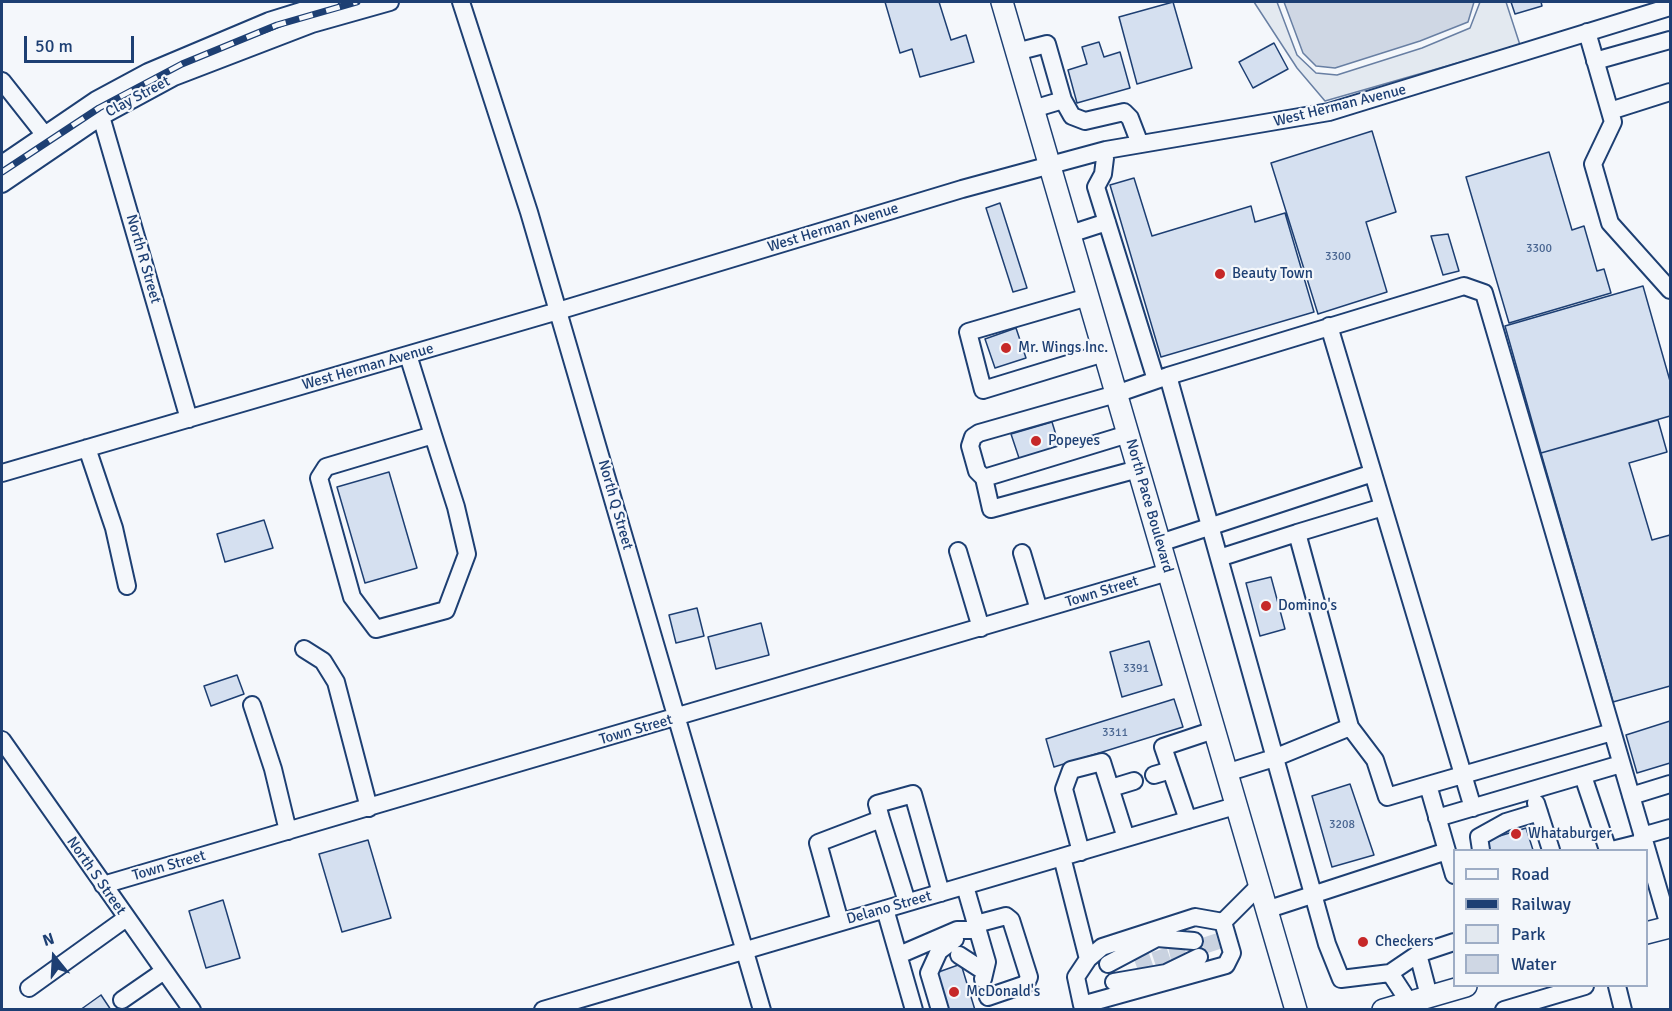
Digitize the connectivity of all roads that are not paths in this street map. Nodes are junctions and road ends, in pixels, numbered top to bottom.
1 (330, 2) edge
2 (390, 2) edge
3 (461, 2) edge
4 (1002, 2) edge
5 (1659, 7) edge
6 (1587, 32) junction
7 (1671, 40) edge
8 (1016, 52) junction
9 (1595, 61) junction
10 (2, 81) edge
11 (1671, 92) edge
12 (1063, 100) junction
13 (99, 108) junction
14 (1033, 109) junction
15 (1610, 111) junction
16 (44, 134) junction
17 (1140, 144) junction
18 (1106, 150) junction
19 (2, 164) edge
20 (1049, 165) junction
21 (2, 184) edge
22 (1107, 222) junction
23 (1070, 234) junction
24 (1671, 290) edge
25 (1088, 297) junction
26 (558, 312) junction
27 (1329, 326) junction
28 (1104, 353) junction
29 (408, 355) junction
30 (1162, 378) junction
31 (1116, 394) junction
32 (189, 419) junction
33 (1128, 434) junction
34 (433, 435) junction
35 (87, 448) junction
36 (1138, 469) junction
37 (2, 473) edge
38 (1373, 473) junction
39 (984, 478) junction
40 (1383, 507) junction
41 (1210, 526) junction
42 (1297, 533) junction
43 (1160, 543) junction
44 (958, 551) dead end
45 (1022, 553) dead end
46 (1219, 558) junction
47 (1168, 572) junction
48 (127, 586) dead end
49 (1039, 610) junction
50 (981, 628) junction
51 (304, 650) dead end
52 (252, 705) dead end
53 (678, 718) junction
54 (1350, 727) junction
55 (1214, 730) junction
56 (1612, 732) junction
57 (5, 752) edge
58 (1274, 758) junction
59 (1621, 764) junction
60 (1171, 770) junction
61 (1226, 772) junction
62 (1154, 775) dead end
63 (1463, 775) junction
64 (1583, 776) junction
65 (1134, 781) dead end
66 (1671, 784) edge
67 (1428, 785) junction
68 (1111, 788) junction
69 (1533, 792) junction
70 (1631, 796) junction
71 (1235, 806) junction
72 (369, 808) junction
73 (1473, 808) junction
74 (1539, 813) junction
75 (1437, 818) junction
76 (882, 819) junction
77 (1188, 820) junction
78 (1671, 828) edge
79 (288, 831) junction
80 (1126, 838) junction
81 (1643, 839) junction
82 (1480, 849) edge
83 (1551, 849) edge
84 (1610, 849) edge
85 (1613, 849) edge
86 (1646, 849) edge
87 (1447, 851) junction
88 (1081, 852) junction
89 (1648, 855) edge
90 (1062, 857) junction
91 (1453, 868) edge
92 (103, 885) junction
93 (965, 886) junction
94 (1259, 886) junction
95 (941, 893) junction
96 (1313, 896) junction
97 (907, 902) junction
98 (885, 909) junction
99 (1266, 910) junction
100 (125, 918) junction
101 (840, 922) junction
102 (1223, 922) junction
103 (977, 927) junction
104 (1670, 928) edge
105 (1648, 933) edge
106 (1201, 938) dead end
107 (1162, 940) junction
108 (1453, 943) edge
109 (745, 950) junction
110 (1418, 954) junction
111 (899, 955) junction
112 (1141, 955) dead end
113 (1207, 956) dead end
114 (1088, 959) junction
115 (1115, 962) dead end
116 (164, 971) junction
117 (1170, 971) junction
118 (1146, 972) dead end
119 (1390, 973) junction
120 (981, 974) junction
121 (1121, 979) dead end
122 (1462, 987) edge
123 (1582, 987) edge
124 (1617, 987) edge
125 (29, 988) dead end
126 (1429, 996) junction
127 (122, 1000) dead end
128 (990, 1003) edge
129 (1399, 1006) edge
130 (1083, 1007) edge
131 (192, 1010) edge
132 (543, 1010) edge
133 (762, 1010) edge
134 (914, 1010) edge
135 (940, 1010) edge
136 (1296, 1010) edge
137 (1504, 1010) edge
138 (1623, 1010) edge

1 - 13 street, Clay Street
2 - 13 street, Clay Street
3 - 26 street, North Q Street
4 - 8 main road, North Pace Boulevard
5 - 6 street, West Herman Avenue
6 - 9 street
6 - 17 street, West Herman Avenue
7 - 9 street
8 - 12 street
8 - 14 main road, North Pace Boulevard
9 - 15 street
10 - 16 street
11 - 15 street
12 - 14 street
12 - 17 street
13 - 16 street, Clay Street
13 - 21 street, Clay Street
13 - 32 street, North R Street
14 - 20 main road, North Pace Boulevard
15 - 24 street
16 - 19 street, Clay Street
17 - 18 street, West Herman Avenue
18 - 20 street, West Herman Avenue
18 - 22 street
20 - 23 main road, North Pace Boulevard
20 - 26 street, West Herman Avenue
22 - 23 street
22 - 30 street
23 - 25 main road, North Pace Boulevard
25 - 28 main road, North Pace Boulevard
25 - 28 street
26 - 29 street, West Herman Avenue
26 - 53 street, North Q Street
27 - 30 street
27 - 38 street
27 - 56 street
28 - 31 main road, North Pace Boulevard
29 - 32 street, West Herman Avenue
29 - 34 street
30 - 31 street
30 - 41 street
31 - 33 main road, North Pace Boulevard
31 - 39 street
32 - 35 street, West Herman Avenue
33 - 36 main road, North Pace Boulevard
33 - 39 street
34 - 34 street
35 - 37 street, West Herman Avenue
35 - 48 street
36 - 39 street
36 - 43 main road, North Pace Boulevard
38 - 40 street
38 - 41 street
40 - 42 street
40 - 63 street
41 - 43 street
41 - 46 street
42 - 46 street
42 - 54 street
43 - 47 main road, North Pace Boulevard
44 - 50 street
45 - 49 street
46 - 58 street
47 - 49 street, Town Street
47 - 55 main road, North Pace Boulevard
49 - 50 street, Town Street
50 - 53 street, Town Street
51 - 72 street
52 - 79 street
53 - 72 street, Town Street
53 - 109 street, North Q Street
54 - 58 street
54 - 67 street
55 - 60 street
55 - 61 main road, North Pace Boulevard
56 - 59 street
56 - 63 street
57 - 92 street, North S Street
58 - 61 street
58 - 96 street
59 - 64 street
59 - 70 street
60 - 62 street
60 - 77 street
61 - 71 main road, North Pace Boulevard
63 - 67 street
63 - 73 street
64 - 69 street
64 - 84 street
65 - 68 street
66 - 70 street
67 - 75 street
68 - 80 street
68 - 88 street
69 - 73 street
69 - 74 street
70 - 81 street
71 - 77 street, Delano Street
71 - 94 main road, North Pace Boulevard
72 - 79 street, Town Street
73 - 75 street
74 - 82 street
74 - 83 street
75 - 87 street
76 - 95 street
76 - 97 street
76 - 101 street
77 - 80 street, Delano Street
78 - 81 street
79 - 92 street, Town Street
80 - 88 street, Delano Street
81 - 85 street
81 - 86 street
87 - 91 street
87 - 96 street
88 - 90 street, Delano Street
89 - 104 street
90 - 93 street, Delano Street
90 - 114 street
92 - 100 street, North S Street
93 - 95 street, Delano Street
93 - 103 street
94 - 99 main road, North Pace Boulevard
94 - 102 street
95 - 97 street, Delano Street
96 - 99 street
96 - 119 street
97 - 98 street, Delano Street
98 - 101 street, Delano Street
98 - 111 street
99 - 136 main road, North Pace Boulevard
100 - 116 street, North S Street
100 - 125 street
101 - 109 street, Delano Street
102 - 107 street
102 - 117 street
103 - 111 street
103 - 120 street
103 - 128 street
104 - 105 main road
106 - 107 street
107 - 112 street
107 - 114 street
107 - 115 street
108 - 110 street
109 - 132 street, Delano Street
109 - 133 street, North Q Street
110 - 119 street
110 - 126 street
111 - 134 street
113 - 117 street
114 - 130 street
116 - 127 street
116 - 131 street, North S Street
117 - 118 street
117 - 121 street
117 - 130 street
119 - 129 street
120 - 128 street
120 - 135 street
122 - 126 main road
123 - 137 street
124 - 138 street
126 - 129 main road

